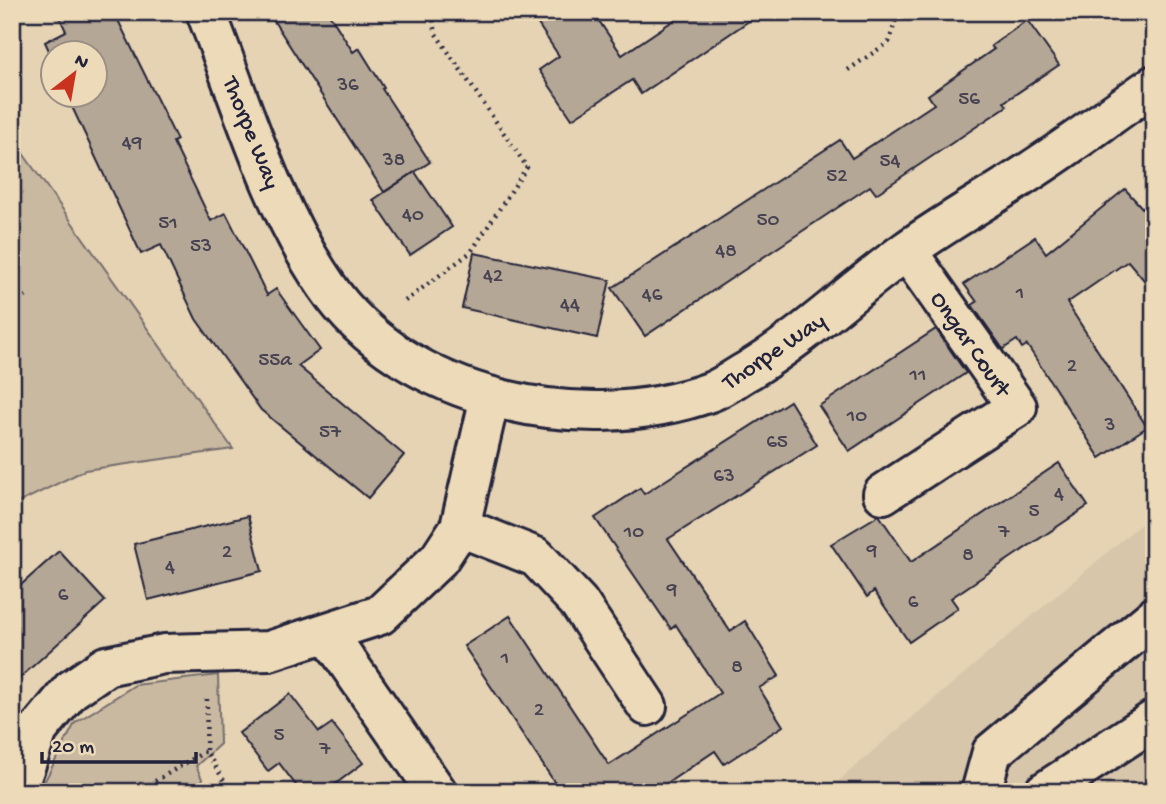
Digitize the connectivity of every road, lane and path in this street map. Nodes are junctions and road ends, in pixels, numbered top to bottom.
1 (206, 12) edge
2 (432, 12) edge
3 (898, 12) edge
4 (848, 70) dead end
5 (1154, 85) edge
6 (906, 251) junction
7 (31, 294) dead end
8 (12, 303) edge
9 (365, 331) junction
10 (490, 397) junction
11 (883, 495) dead end
12 (460, 527) junction
13 (1154, 617) edge
14 (328, 634) junction
15 (207, 652) junction
16 (647, 706) dead end
17 (1154, 720) edge
18 (206, 751) junction
19 (16, 792) edge
20 (137, 792) edge
21 (231, 792) edge
22 (438, 792) edge
23 (981, 792) edge
24 (1044, 792) edge

1 - 9 street, Thorpe Way
2 - 9 path
3 - 4 path
5 - 6 street, Thorpe Way
6 - 10 street, Thorpe Way
6 - 11 street, Ongar Court
7 - 8 path
9 - 10 street, Thorpe Way
10 - 12 street
12 - 14 street
12 - 16 street
13 - 23 street
14 - 15 street
14 - 22 street
15 - 18 path
15 - 19 street
17 - 24 street
18 - 20 path
18 - 21 path

